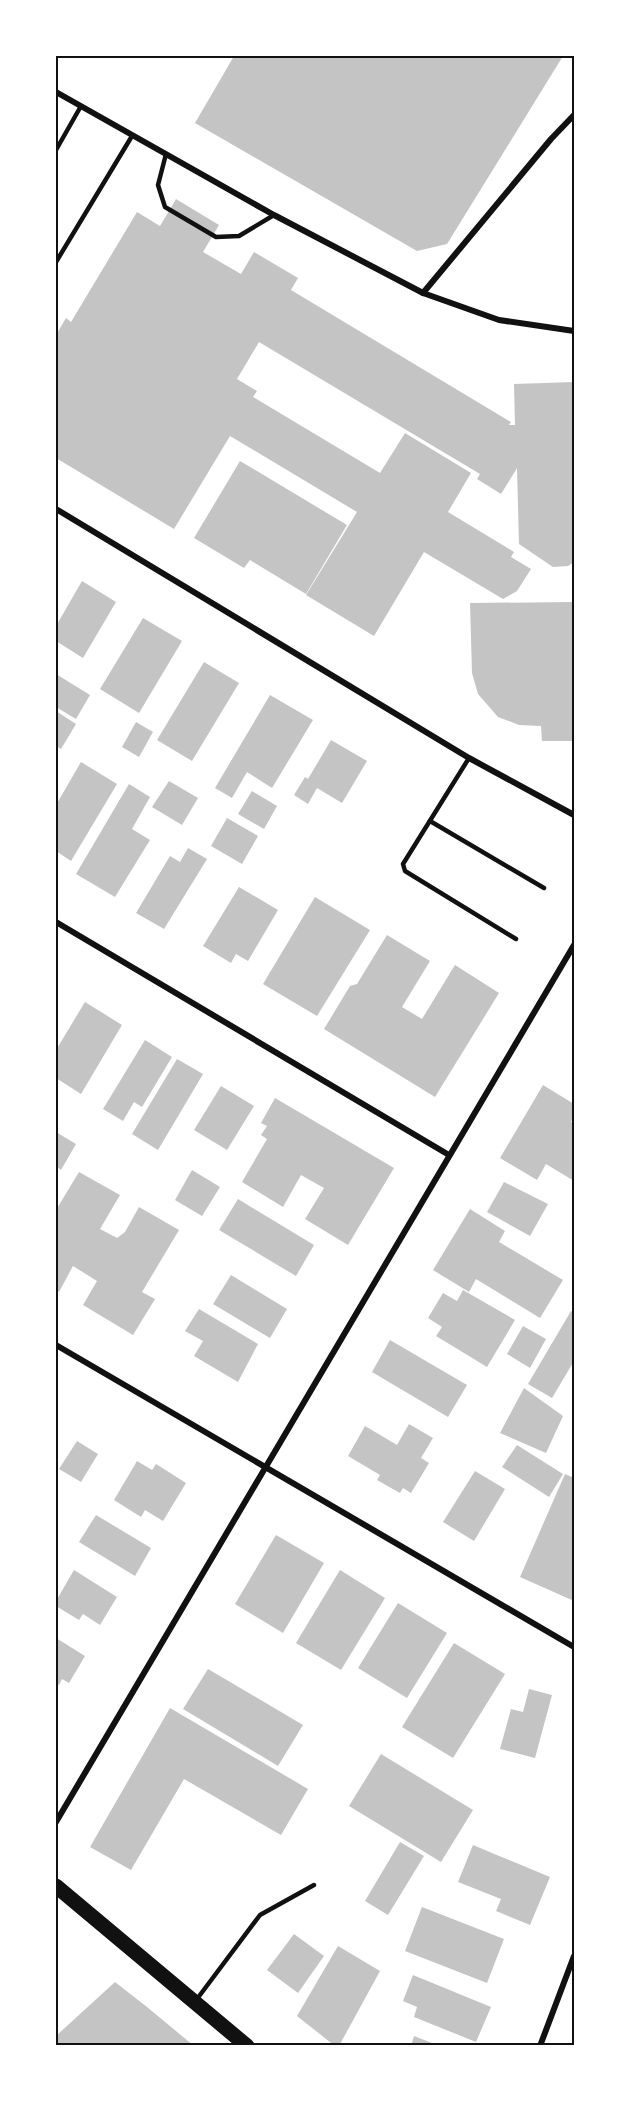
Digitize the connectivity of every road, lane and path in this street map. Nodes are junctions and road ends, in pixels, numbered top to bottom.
1 (56, 92) edge
2 (81, 106) junction
3 (574, 115) edge
4 (132, 136) junction
5 (56, 150) edge
6 (166, 154) junction
7 (274, 215) junction
8 (56, 262) edge
9 (423, 293) junction
10 (574, 331) edge
11 (56, 509) edge
12 (469, 758) junction
13 (574, 815) edge
14 (430, 821) junction
15 (544, 888) dead end
16 (56, 922) edge
17 (516, 939) dead end
18 (574, 945) edge
19 (449, 1155) junction
20 (56, 1345) edge
21 (265, 1467) junction
22 (574, 1647) edge
23 (56, 1822) edge
24 (314, 1885) dead end
25 (56, 1886) edge
26 (574, 1956) edge
27 (195, 2001) junction
28 (246, 2046) edge
29 (540, 2046) edge

1 - 2 street
2 - 4 street
2 - 5 lane
3 - 9 street
4 - 6 street
4 - 8 lane
6 - 7 street
6 - 7 lane
7 - 9 street
9 - 10 street
11 - 12 street
12 - 13 street
12 - 14 lane
14 - 15 lane
14 - 17 lane
16 - 19 street
18 - 19 street
19 - 21 street
20 - 21 street
21 - 22 street
21 - 23 street
24 - 27 lane
25 - 27 main road
26 - 29 street
27 - 28 main road

